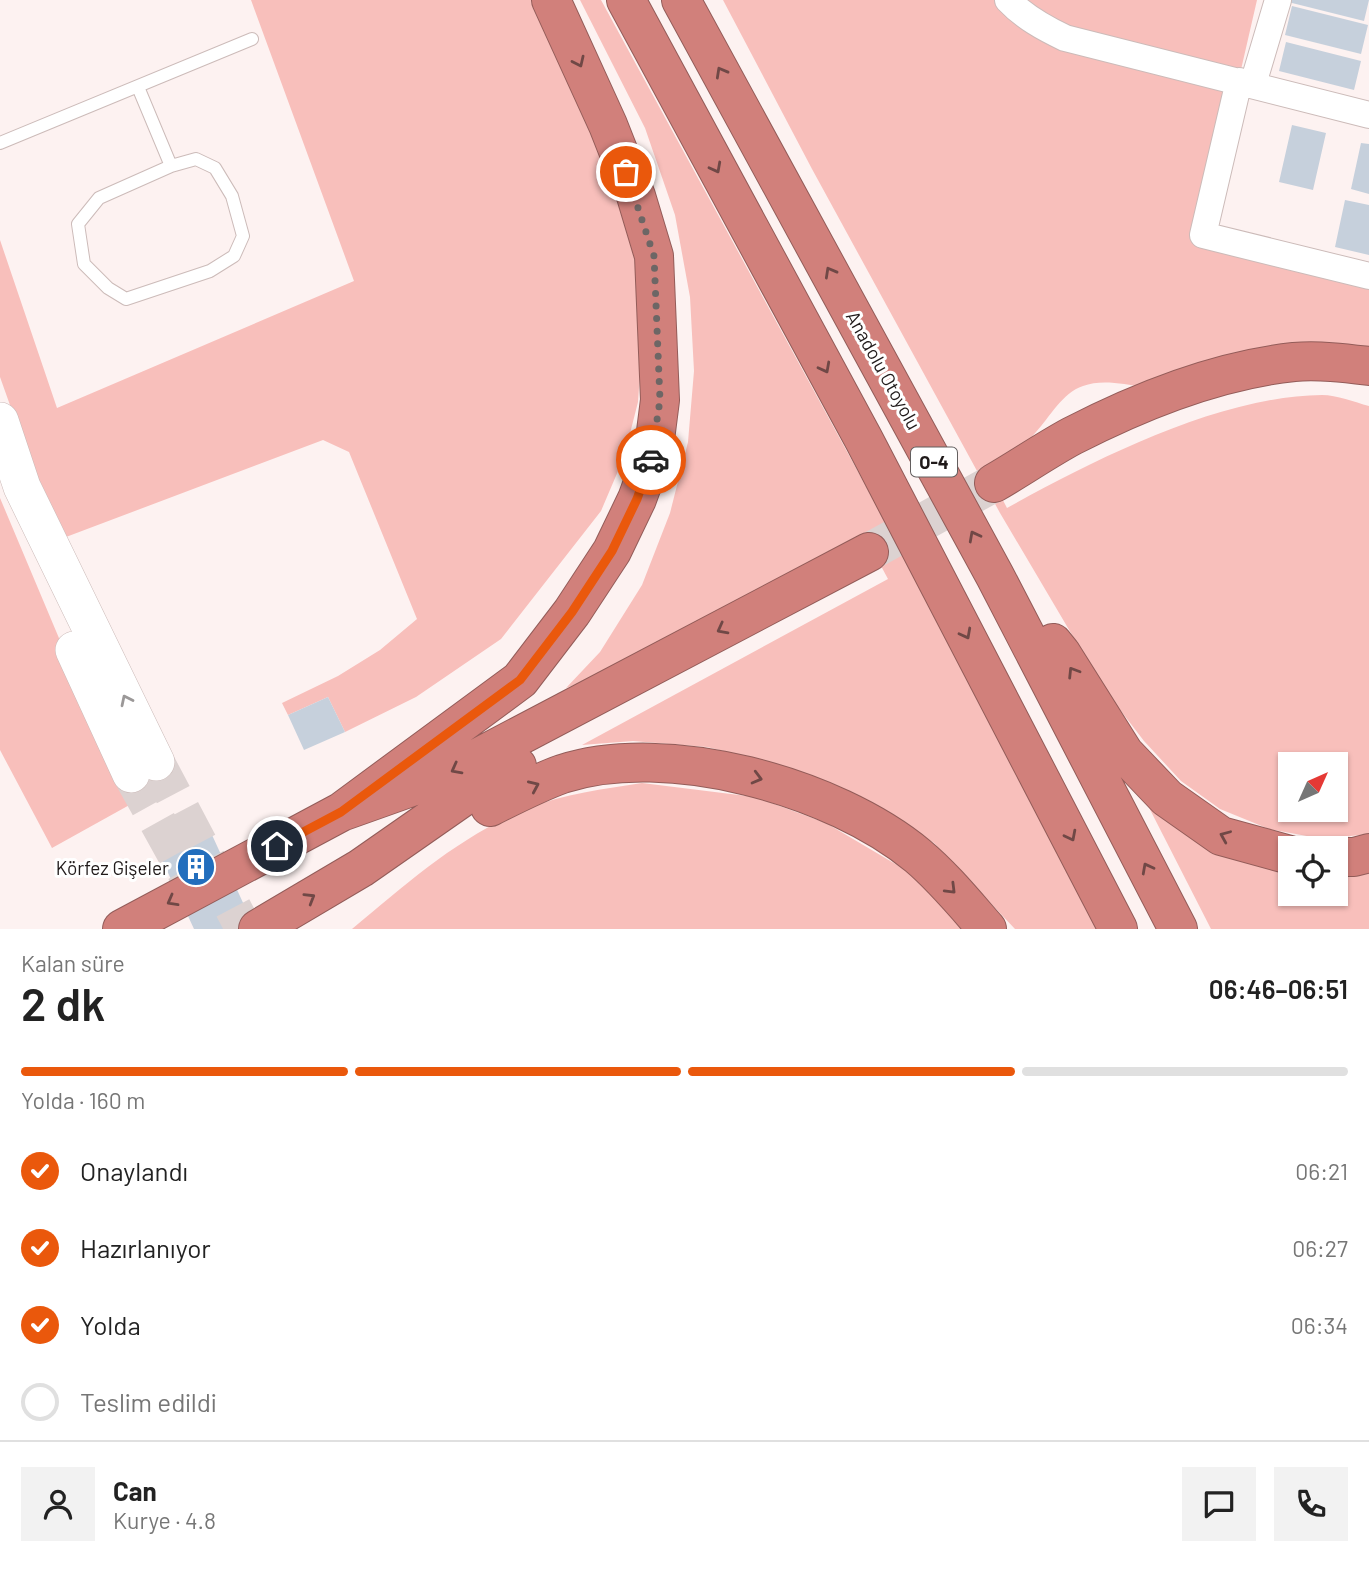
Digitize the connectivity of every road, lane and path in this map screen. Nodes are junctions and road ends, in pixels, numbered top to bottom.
1 (551, 0) edge
2 (626, 0) edge
3 (681, 0) edge
4 (1008, 0) edge
5 (1278, 0) edge
6 (252, 39) dead end
7 (1246, 83) junction
8 (138, 87) junction
9 (1369, 115) edge
10 (0, 144) edge
11 (171, 166) junction
12 (1369, 276) edge
13 (1369, 366) edge
14 (1369, 387) edge
15 (0, 421) edge
16 (0, 491) edge
17 (995, 576) junction
18 (341, 812) junction
19 (1278, 852) edge
20 (1369, 853) edge
21 (1348, 857) edge
22 (361, 867) junction
23 (122, 929) edge
24 (258, 929) edge
25 (987, 929) edge
26 (1118, 929) edge
27 (1178, 929) edge

1 -> 18 highway
2 -> 26 highway, O-4
17 -> 3 highway, Anadolu Otoyolu / O-4
4 - 7 street
5 - 7 street
6 - 8 lane
7 - 9 street
7 - 12 street
8 - 10 lane
8 - 11 lane
11 - 11 lane
13 - 14 highway
16 -> 15 main road
19 -> 17 highway
27 -> 17 highway, Anadolu Otoyolu / O-4
22 -> 18 highway
18 -> 23 highway
20 - 21 highway
24 -> 22 highway
22 -> 25 highway

